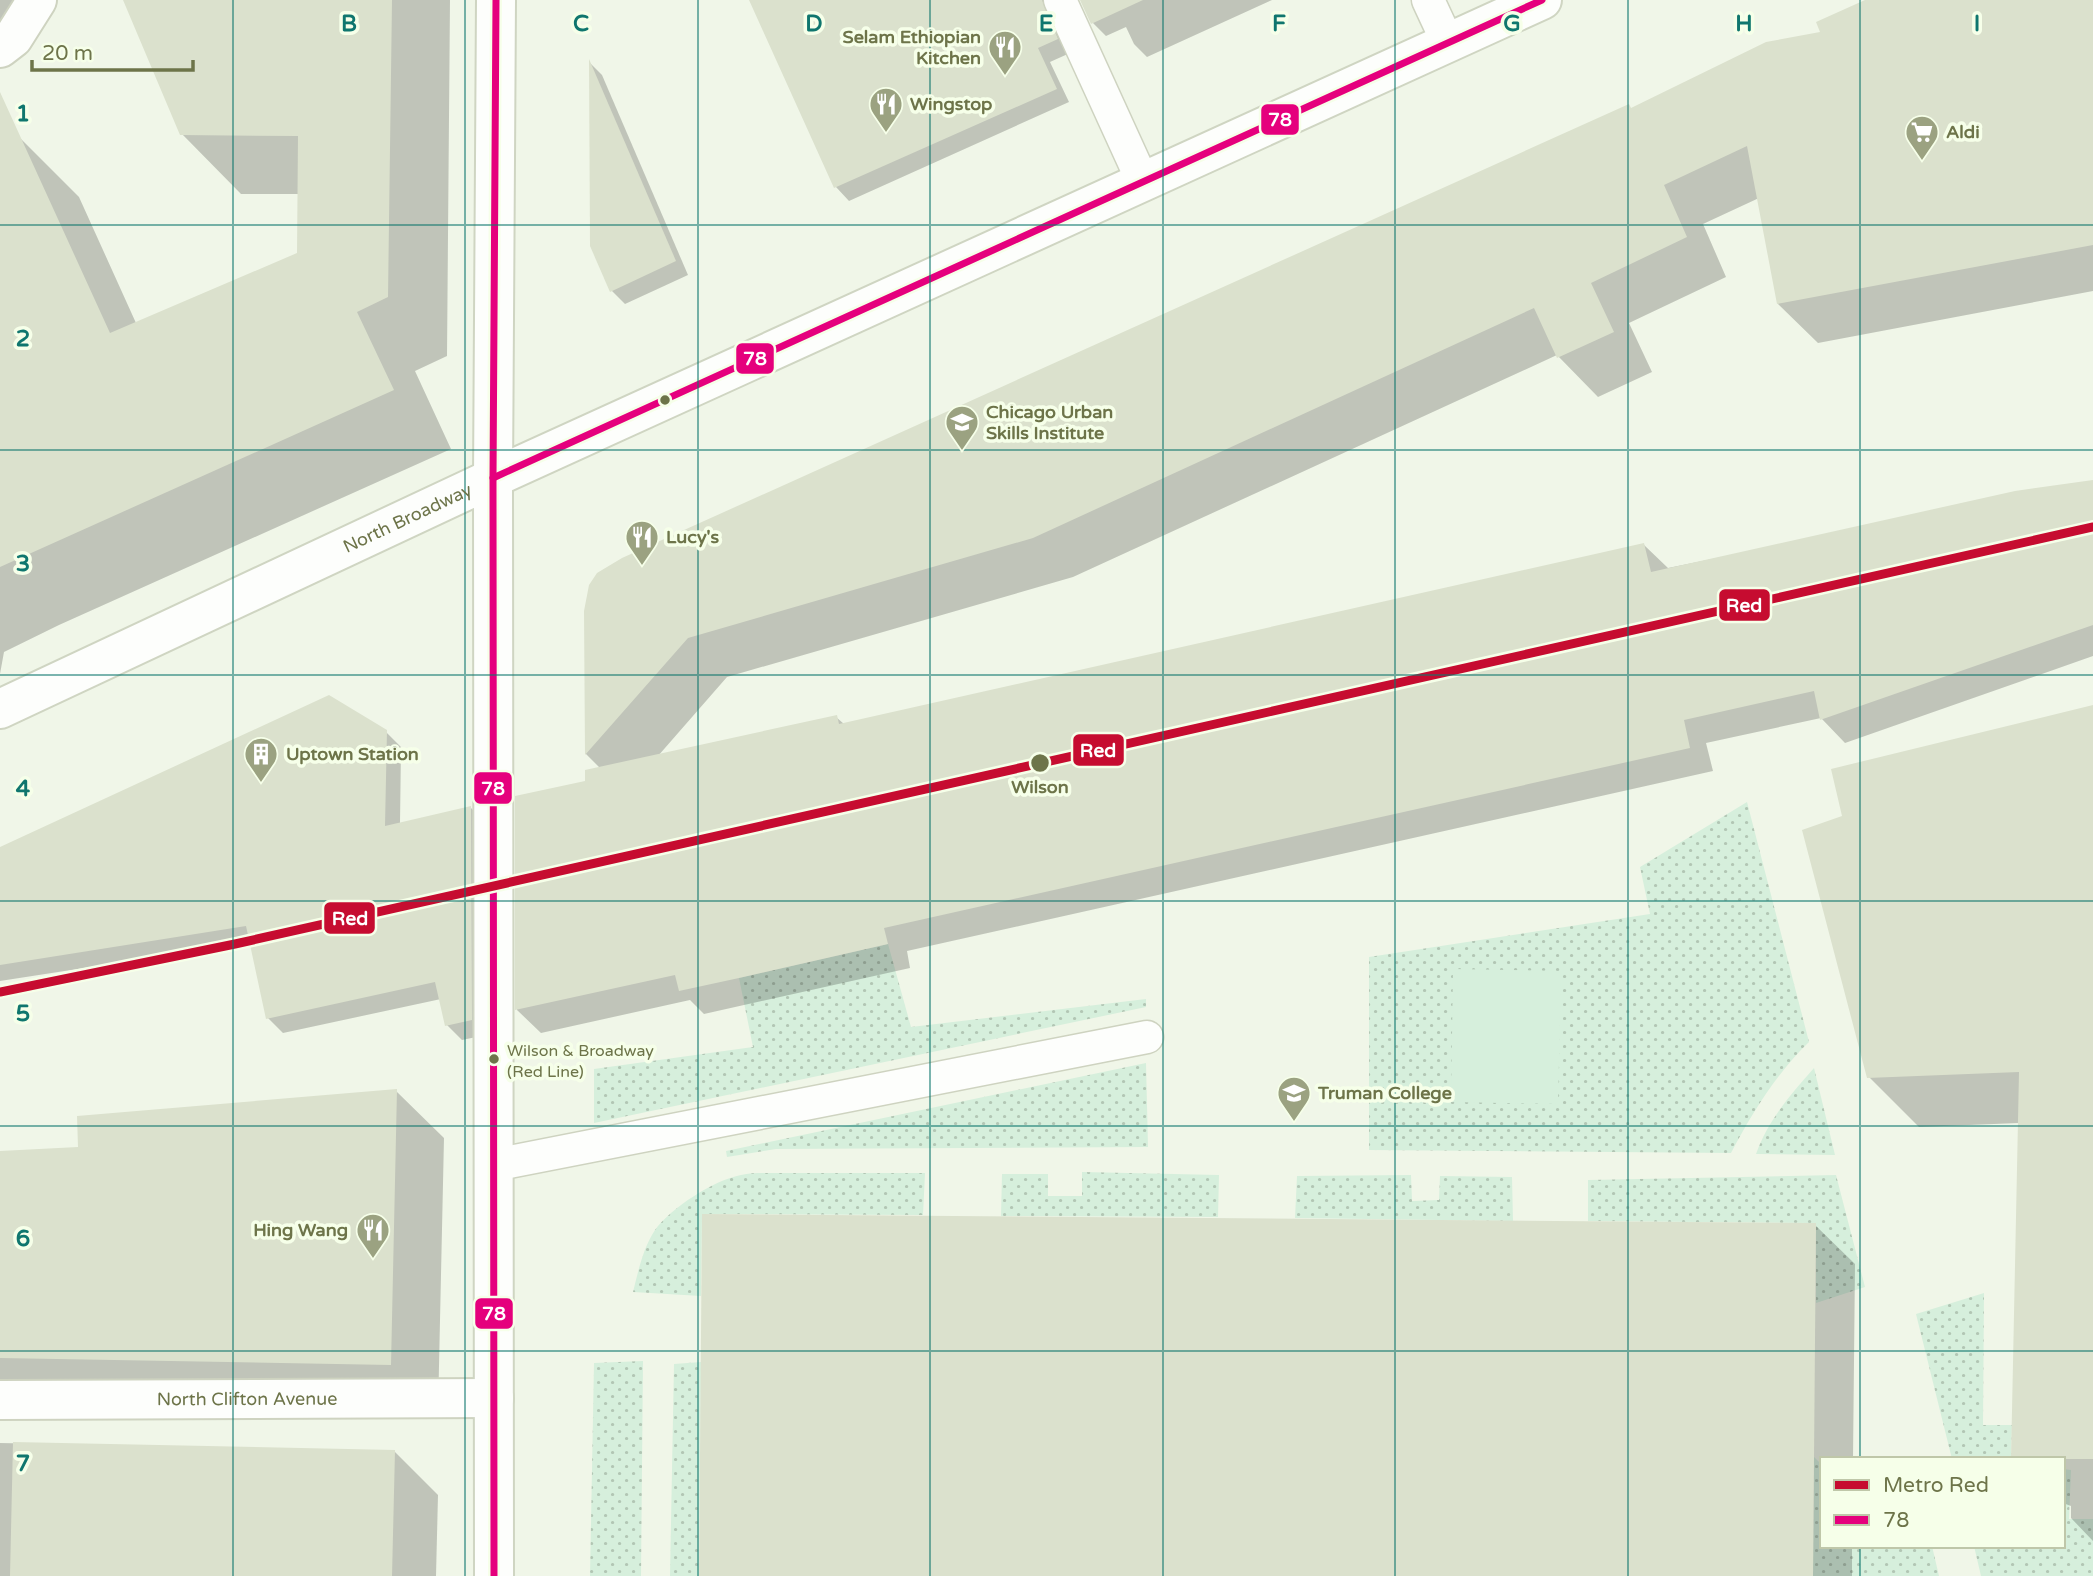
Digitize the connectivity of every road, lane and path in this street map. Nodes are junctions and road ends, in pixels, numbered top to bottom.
1 (37, 0) edge
2 (496, 0) edge
3 (1060, 0) edge
4 (1428, 0) edge
5 (1542, 0) edge
6 (1448, 43) junction
7 (0, 48) edge
8 (1143, 182) junction
9 (494, 478) junction
10 (0, 709) edge
11 (1147, 1037) dead end
12 (494, 1165) junction
13 (494, 1398) junction
14 (0, 1400) edge
15 (495, 1576) edge

1 - 7 street
2 - 9 street
3 - 8 lane
4 - 6 lane
5 - 6 street, North Broadway
6 - 8 street, North Broadway
8 - 9 street, North Broadway
9 - 10 street, North Broadway
9 - 12 street
11 - 12 lane
12 - 13 street
13 - 14 street, North Clifton Avenue
13 - 15 street

